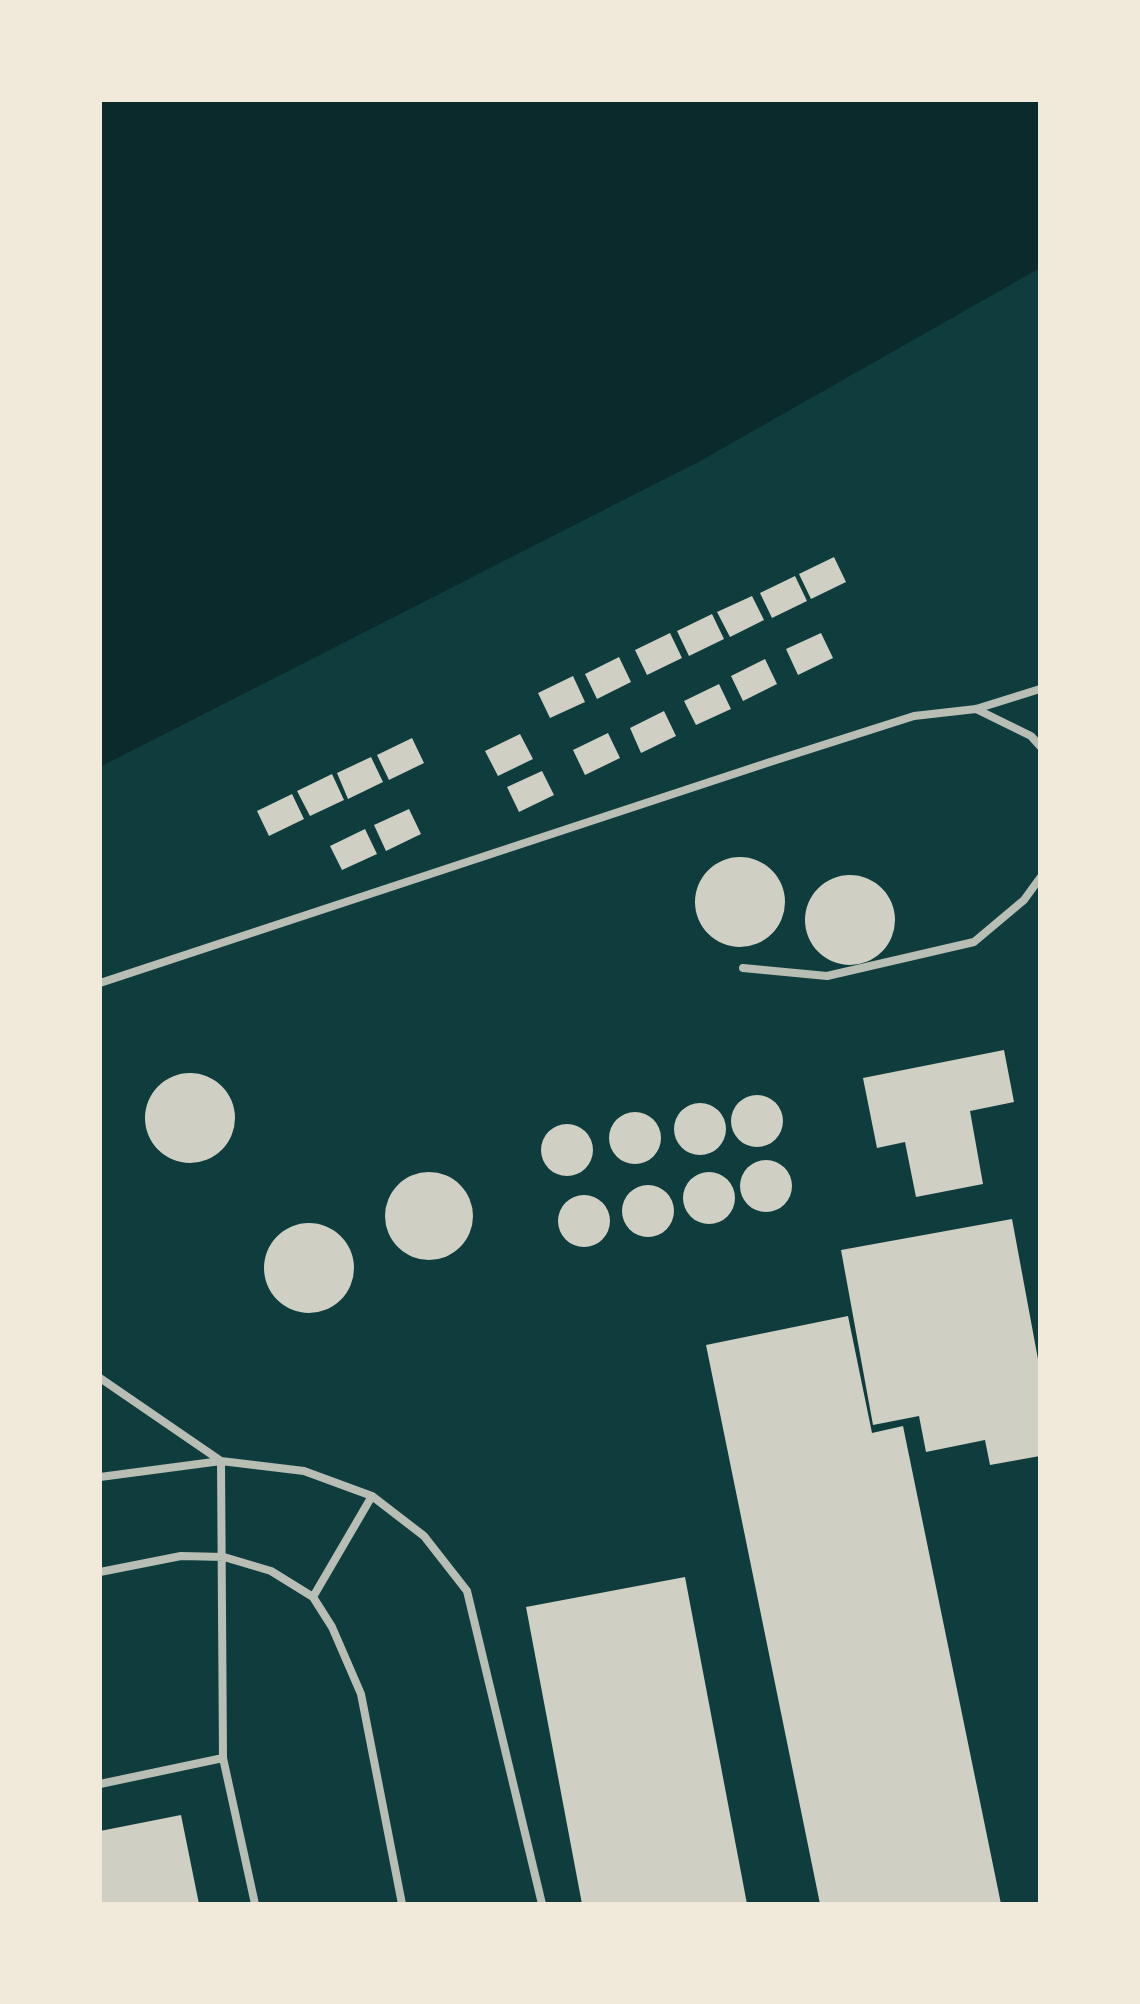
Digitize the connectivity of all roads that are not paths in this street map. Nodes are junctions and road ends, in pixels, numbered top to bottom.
1 (1040, 689) edge
2 (976, 709) junction
3 (1040, 746) edge
4 (1040, 878) edge
5 (743, 968) dead end
6 (100, 983) edge
7 (100, 1378) edge
8 (221, 1461) junction
9 (100, 1477) edge
10 (372, 1496) junction
11 (224, 1557) junction
12 (100, 1572) edge
13 (313, 1598) junction
14 (223, 1758) junction
15 (100, 1784) edge
16 (255, 1904) edge
17 (402, 1904) edge
18 (542, 1904) edge

1 - 2 lane
2 - 3 lane
2 - 6 lane
4 - 5 lane
7 - 8 lane
8 - 9 lane
8 - 10 lane
8 - 11 lane
10 - 13 lane
10 - 18 lane
11 - 12 lane
11 - 13 lane
11 - 14 lane
13 - 17 lane
14 - 15 lane
14 - 16 lane

